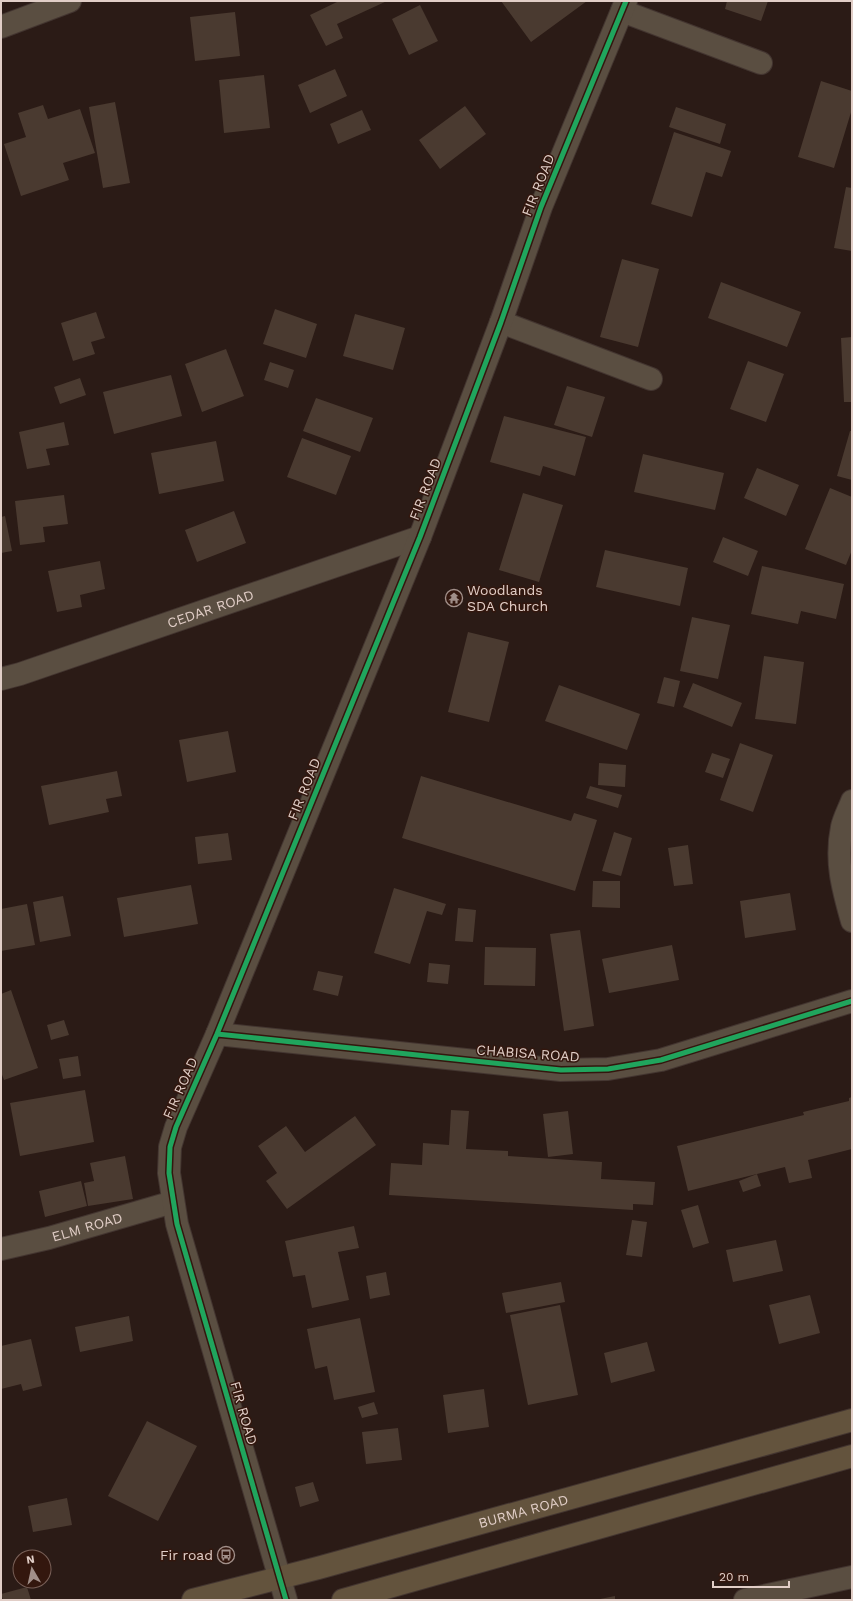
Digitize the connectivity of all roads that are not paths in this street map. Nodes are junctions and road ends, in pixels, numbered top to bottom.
1 (70, 1) edge
2 (624, 6) edge
3 (1, 27) edge
4 (762, 63) dead end
5 (501, 322) junction
6 (651, 379) dead end
7 (420, 537) junction
8 (1, 679) edge
9 (852, 801) edge
10 (852, 922) edge
11 (852, 1001) edge
12 (217, 1034) junction
13 (173, 1202) junction
14 (1, 1249) edge
15 (852, 1420) edge
16 (852, 1456) edge
17 (852, 1577) edge
18 (279, 1578) junction
19 (194, 1600) edge
20 (286, 1600) edge
21 (343, 1600) edge
22 (745, 1600) edge

1 - 3 street
2 - 4 street
2 - 5 street, FIR ROAD
5 - 6 street
5 - 7 street, FIR ROAD
7 - 8 street, CEDAR ROAD
7 - 12 street, FIR ROAD
9 - 10 street
11 - 12 street, CHABISA ROAD
12 - 13 street, FIR ROAD
13 - 14 street, ELM ROAD
13 - 18 street, FIR ROAD
15 - 18 main road, BURMA ROAD
16 - 21 main road
17 - 22 street
18 - 19 main road, BURMA ROAD
18 - 20 street, FIR ROAD

